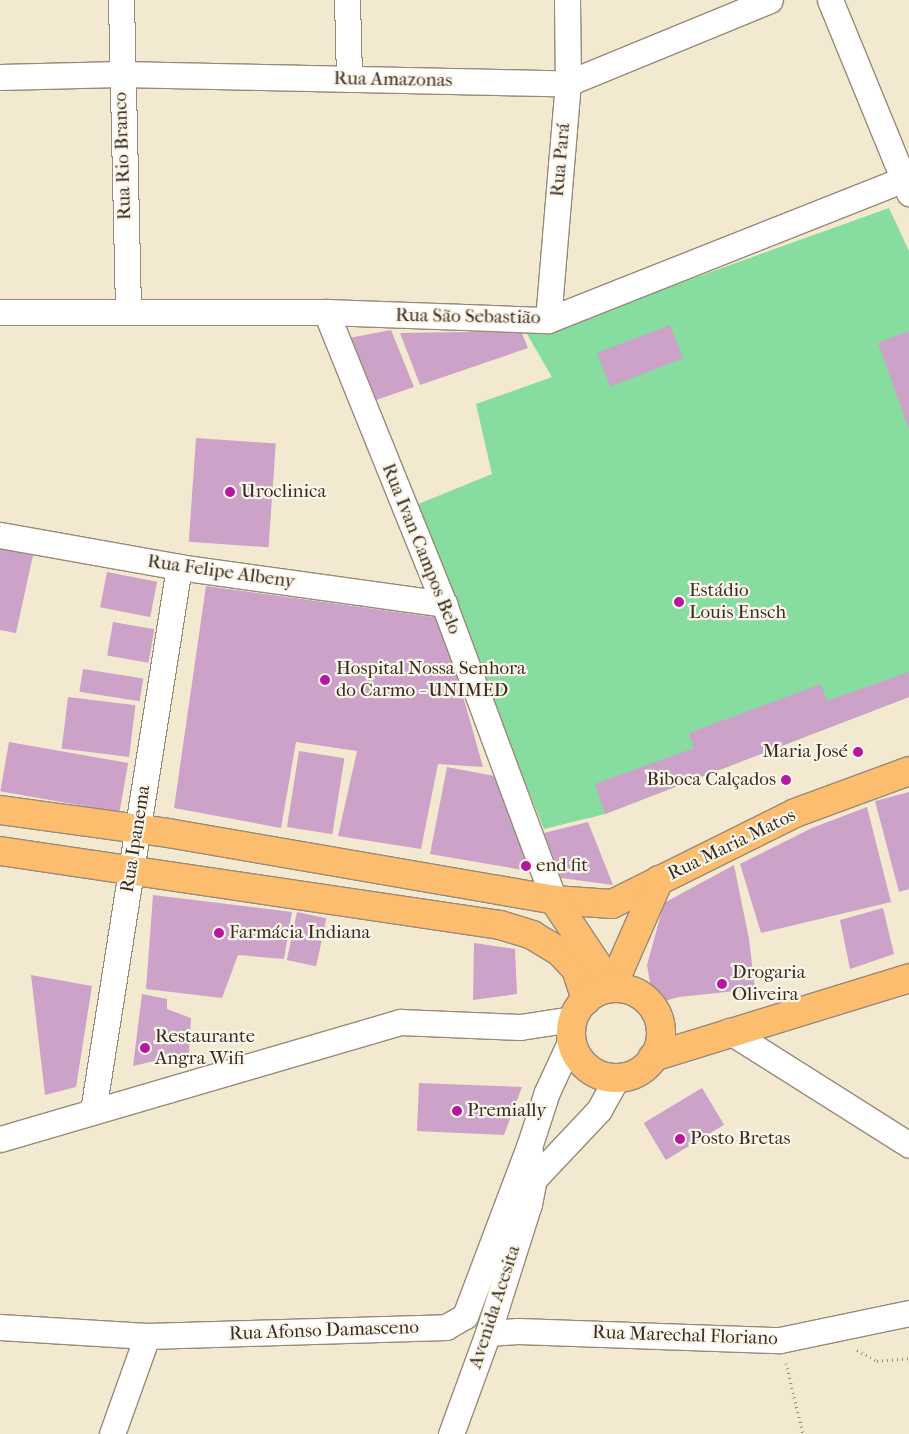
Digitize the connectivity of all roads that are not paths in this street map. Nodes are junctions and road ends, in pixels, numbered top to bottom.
1 (121, 0) edge
2 (347, 0) edge
3 (566, 0) edge
4 (770, 0) edge
5 (830, 0) edge
6 (120, 74) junction
7 (0, 77) edge
8 (349, 80) junction
9 (568, 83) junction
10 (907, 183) edge
11 (0, 312) edge
12 (128, 312) junction
13 (326, 312) junction
14 (548, 320) junction
15 (0, 535) edge
16 (179, 567) junction
17 (444, 604) junction
18 (909, 771) edge
19 (0, 810) edge
20 (138, 829) junction
21 (0, 851) edge
22 (131, 871) junction
23 (659, 880) junction
24 (554, 900) junction
25 (909, 978) edge
26 (612, 987) junction
27 (577, 1020) junction
28 (728, 1031) junction
29 (653, 1057) junction
30 (617, 1078) junction
31 (93, 1111) junction
32 (0, 1139) edge
33 (909, 1144) edge
34 (529, 1147) junction
35 (534, 1179) junction
36 (909, 1313) edge
37 (0, 1327) edge
38 (488, 1333) junction
39 (147, 1336) junction
40 (112, 1434) edge
41 (451, 1434) edge

1 - 6 street, Rua Rio Branco
2 - 8 street
3 - 9 street, Rua Pará
4 - 9 street, Rua Amazonas
5 - 10 street
6 - 7 street, Rua Amazonas
6 - 8 street, Rua Amazonas
6 - 12 street, Rua Rio Branco
8 - 9 street, Rua Amazonas
9 - 14 street, Rua Pará
10 - 14 street, Rua São Sebastião
11 - 12 street, Rua São Sebastião
12 - 13 street, Rua São Sebastião
13 - 14 street, Rua São Sebastião
13 - 17 street, Rua Ivan Campos Belo
15 - 16 street, Rua Felipe Albeny
16 - 17 street, Rua Felipe Albeny
16 - 20 street, Rua Ipanema
17 - 24 street, Rua Ivan Campos Belo
18 - 23 main road, Rua Maria Matos
19 - 20 main road, Rua Maria Matos
20 - 22 street, Rua Ipanema
20 - 24 main road, Rua Maria Matos
21 - 22 main road
22 - 27 main road
22 - 31 street, Rua Ipanema
23 - 24 main road, Rua Maria Matos
23 - 26 main road
24 - 26 main road
25 - 28 main road
26 - 27 main road
26 - 29 main road
27 - 30 main road
27 - 31 street
27 - 34 street, Avenida Acesita
28 - 29 main road
28 - 33 street
29 - 30 main road
30 - 35 street, Avenida Acesita
31 - 32 street
34 - 35 street, Avenida Acesita
34 - 39 street, Rua Afonso Damasceno
35 - 38 street, Avenida Acesita
36 - 38 street, Rua Marechal Floriano
37 - 39 street, Rua Afonso Damasceno
38 - 41 street, Avenida Acesita
39 - 40 street

